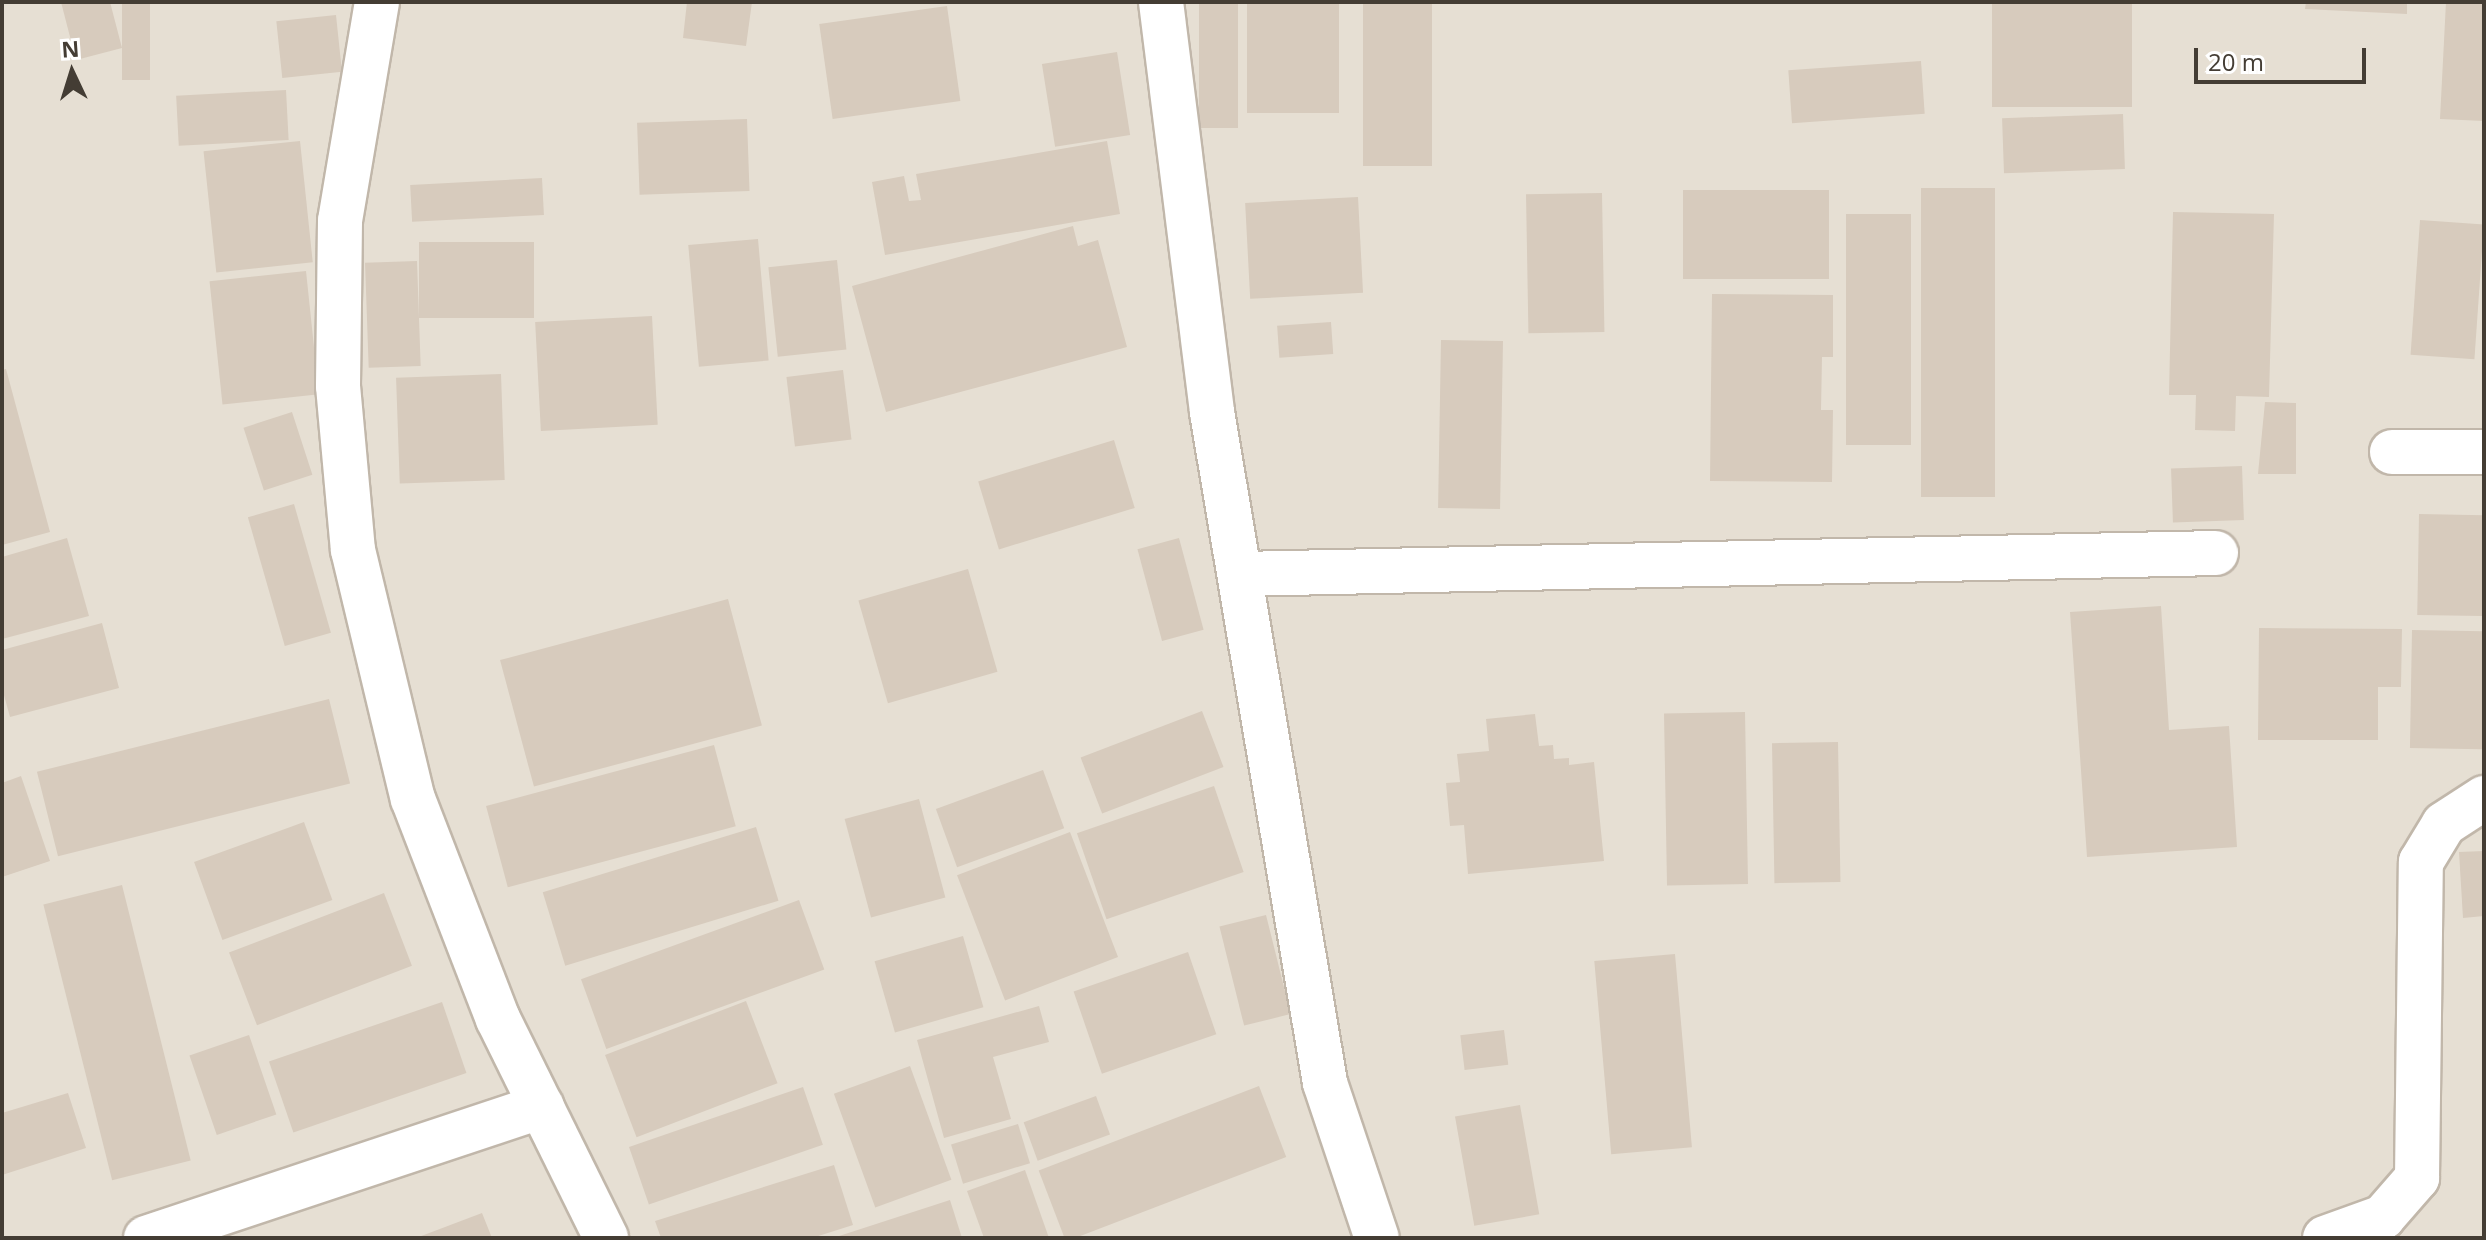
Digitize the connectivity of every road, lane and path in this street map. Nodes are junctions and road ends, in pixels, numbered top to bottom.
1 (377, 2) edge
2 (1161, 2) edge
3 (2392, 452) dead end
4 (2484, 452) edge
5 (2216, 553) dead end
6 (1240, 574) junction
7 (2484, 798) edge
8 (542, 1106) junction
9 (146, 1238) edge
10 (606, 1238) edge
11 (1377, 1238) edge
12 (2325, 1238) edge

1 - 8 street
2 - 6 street
3 - 4 street
5 - 6 street
6 - 11 street
7 - 12 street
8 - 9 street
8 - 10 street

